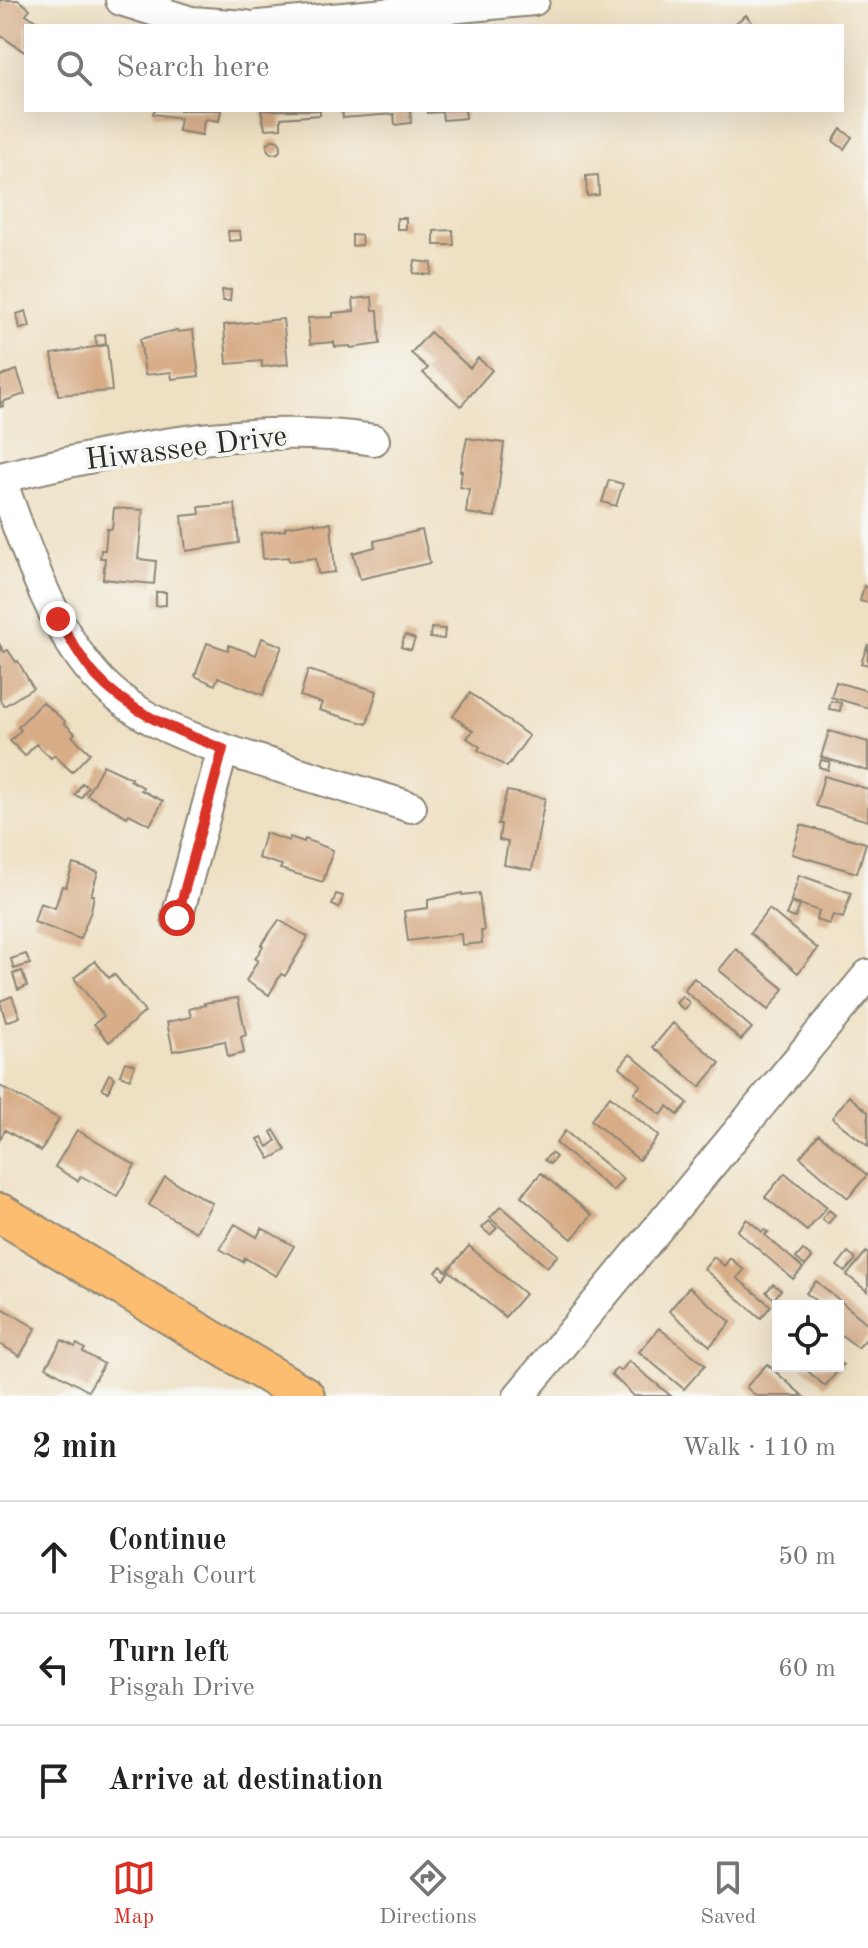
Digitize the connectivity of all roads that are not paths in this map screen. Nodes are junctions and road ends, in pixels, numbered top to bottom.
1 (121, 0) edge
2 (534, 0) edge
3 (218, 24) edge
4 (279, 24) edge
5 (374, 440) dead end
6 (0, 478) edge
7 (223, 749) junction
8 (411, 807) dead end
9 (177, 918) dead end
10 (868, 975) edge
11 (0, 1213) edge
12 (530, 1392) edge
13 (305, 1396) edge

1 - 3 street
2 - 4 street
5 - 6 street, Hiwassee Drive
6 - 7 street
7 - 8 street
7 - 9 street
10 - 12 street
11 - 13 main road

